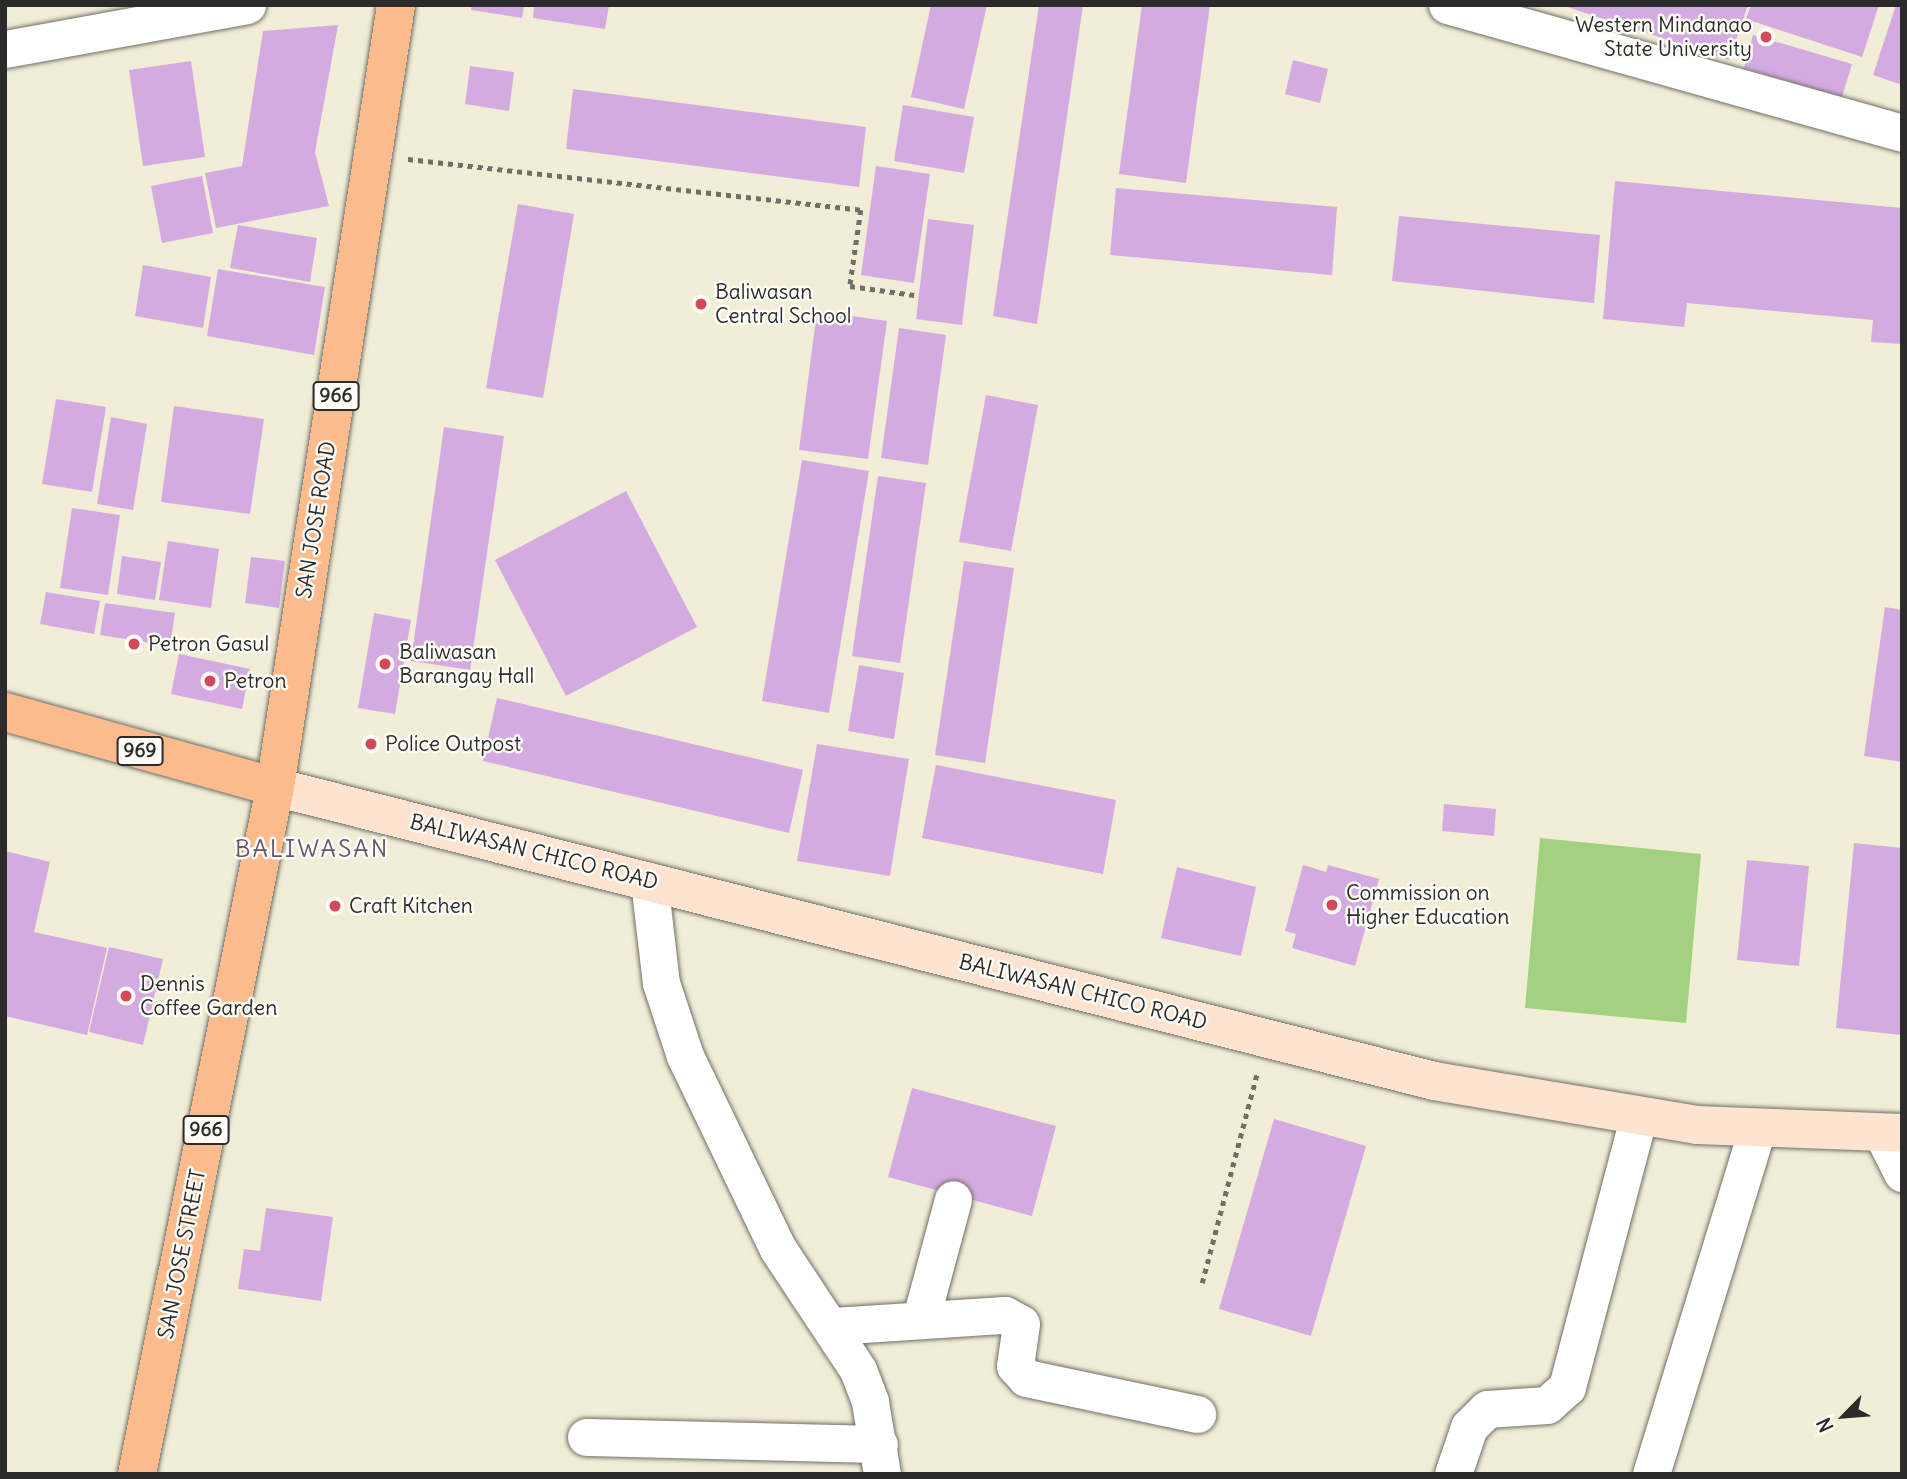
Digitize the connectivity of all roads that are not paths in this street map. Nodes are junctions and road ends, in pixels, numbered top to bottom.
1 (247, 5) edge
2 (396, 5) edge
3 (1447, 5) edge
4 (5, 49) edge
5 (1902, 133) edge
6 (5, 712) edge
7 (275, 787) junction
8 (649, 881) junction
9 (1638, 1119) junction
10 (1757, 1129) junction
11 (1892, 1133) edge
12 (1902, 1174) edge
13 (953, 1199) dead end
14 (921, 1318) junction
15 (833, 1326) junction
16 (1197, 1414) dead end
17 (586, 1437) dead end
18 (881, 1459) edge
19 (137, 1474) edge
20 (1453, 1474) edge
21 (1651, 1474) edge

1 - 4 street
2 - 7 main road, SAN JOSE ROAD / 966
3 - 5 street
6 - 7 main road, 969
7 - 8 main road, BALIWASAN CHICO ROAD
7 - 19 main road, SAN JOSE STREET / 966
8 - 9 main road, BALIWASAN CHICO ROAD
8 - 15 street
9 - 10 main road, BALIWASAN CHICO ROAD
9 - 20 street
10 - 11 main road, BALIWASAN CHICO ROAD
10 - 21 street
11 - 12 street
13 - 14 street
14 - 15 street
14 - 16 street
15 - 18 street
17 - 18 street

